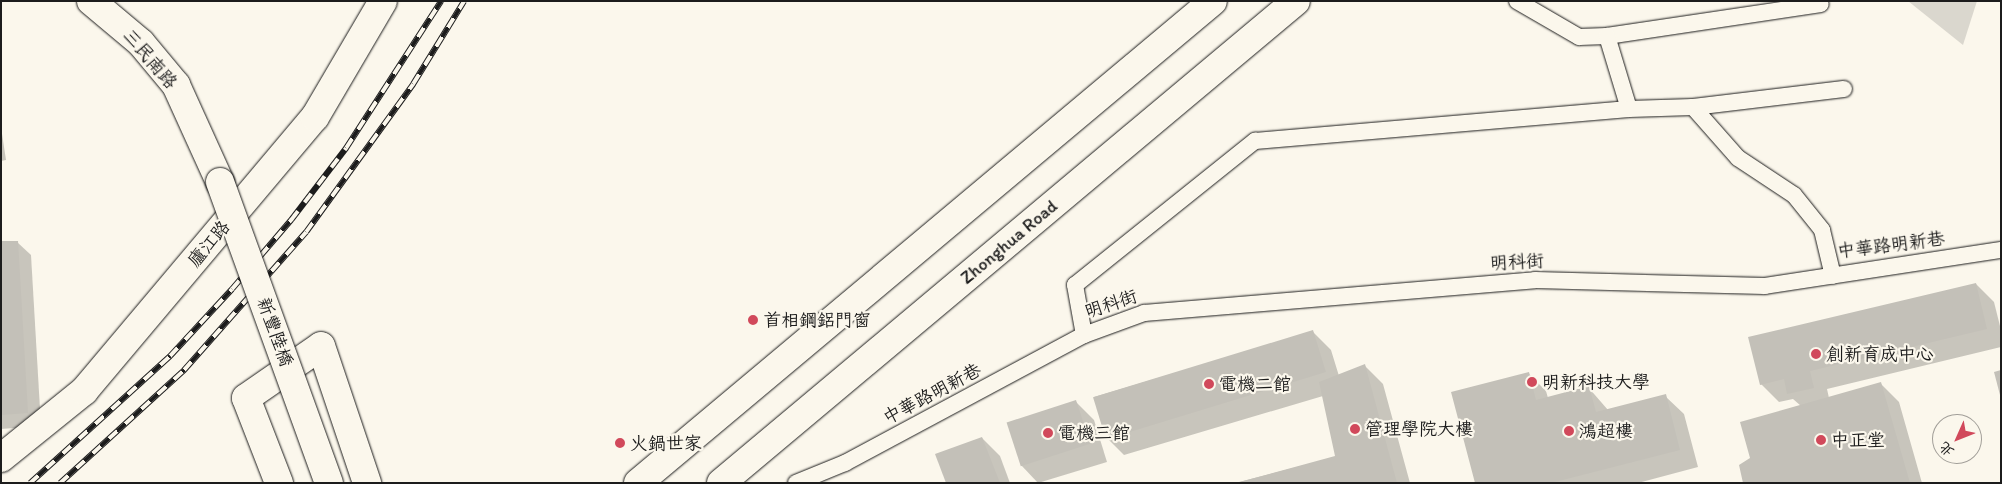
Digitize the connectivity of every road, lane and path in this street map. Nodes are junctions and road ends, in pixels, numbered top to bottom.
1 (90, 1) edge
2 (383, 1) edge
3 (1213, 1) edge
4 (1296, 1) edge
5 (1517, 1) edge
6 (1821, 4) dead end
7 (1608, 36) junction
8 (1844, 89) dead end
9 (1693, 107) junction
10 (1629, 109) junction
11 (220, 182) joint
12 (2001, 250) edge
13 (1833, 276) junction
14 (1084, 335) junction
15 (1, 458) edge
16 (279, 483) edge
17 (329, 483) edge
18 (368, 483) edge
19 (638, 483) edge
20 (721, 483) edge
21 (796, 483) edge

1 - 11 main road, 三民南路
2 - 15 main road, 廬江路
3 - 19 main road
4 - 20 main road, Zhonghua Road
5 - 7 lane
6 - 7 lane
7 - 10 lane
8 - 9 lane
9 - 10 lane
9 - 13 lane, 中華路明新巷
10 - 14 lane, 明科街
11 - 17 main road, 新豐陸橋, bridge
12 - 13 lane, 中華路明新巷
13 - 14 lane, 明科街
14 - 21 lane, 中華路明新巷
16 - 18 main road

